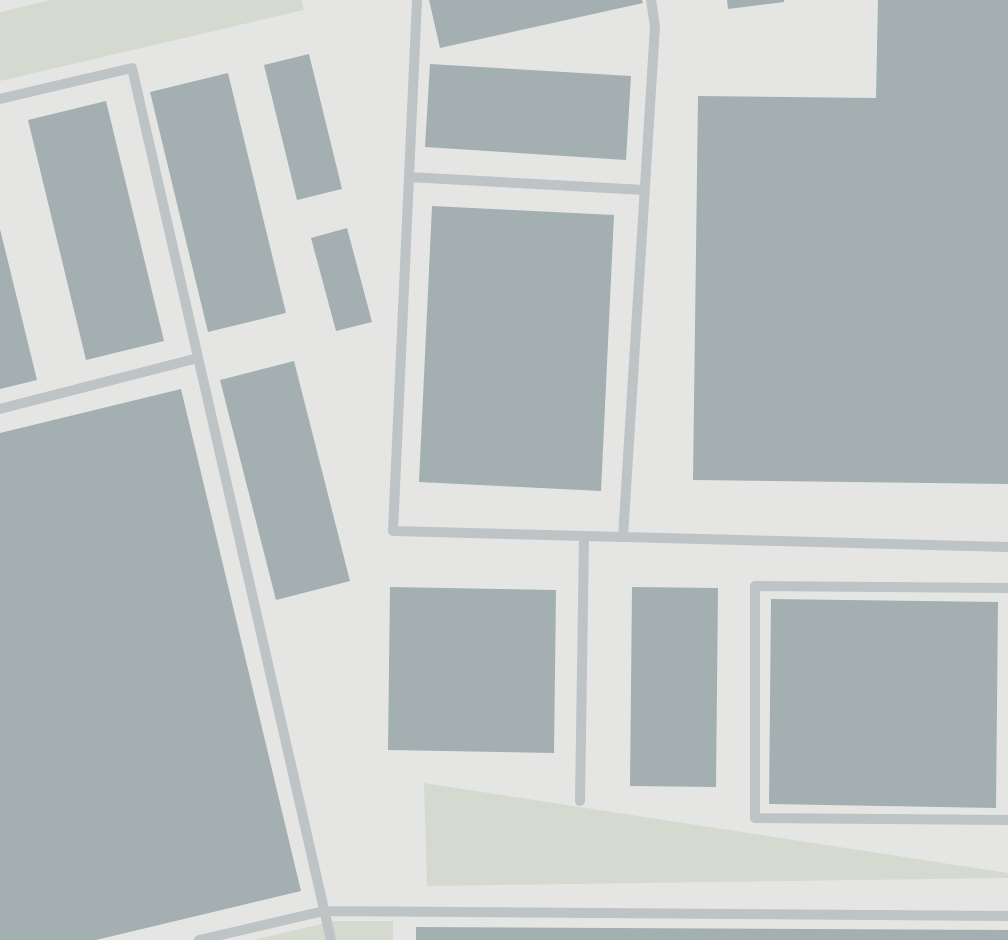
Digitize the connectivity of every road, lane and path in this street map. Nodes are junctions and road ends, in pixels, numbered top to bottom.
1 (417, 0) edge
2 (652, 0) edge
3 (0, 99) edge
4 (409, 177) junction
5 (644, 190) junction
6 (198, 358) junction
7 (0, 409) edge
8 (584, 536) junction
9 (623, 537) junction
10 (1008, 547) edge
11 (1008, 588) edge
12 (580, 801) dead end
13 (1008, 820) edge
14 (324, 911) junction
15 (1008, 916) edge
16 (199, 940) edge
17 (331, 940) edge

1 - 4 lane
2 - 5 lane
3 - 6 lane
4 - 5 lane
4 - 8 lane
5 - 9 lane
6 - 7 lane
6 - 14 lane
8 - 9 lane
8 - 12 lane
9 - 10 lane
11 - 13 lane
14 - 15 lane
14 - 16 lane
14 - 17 lane

